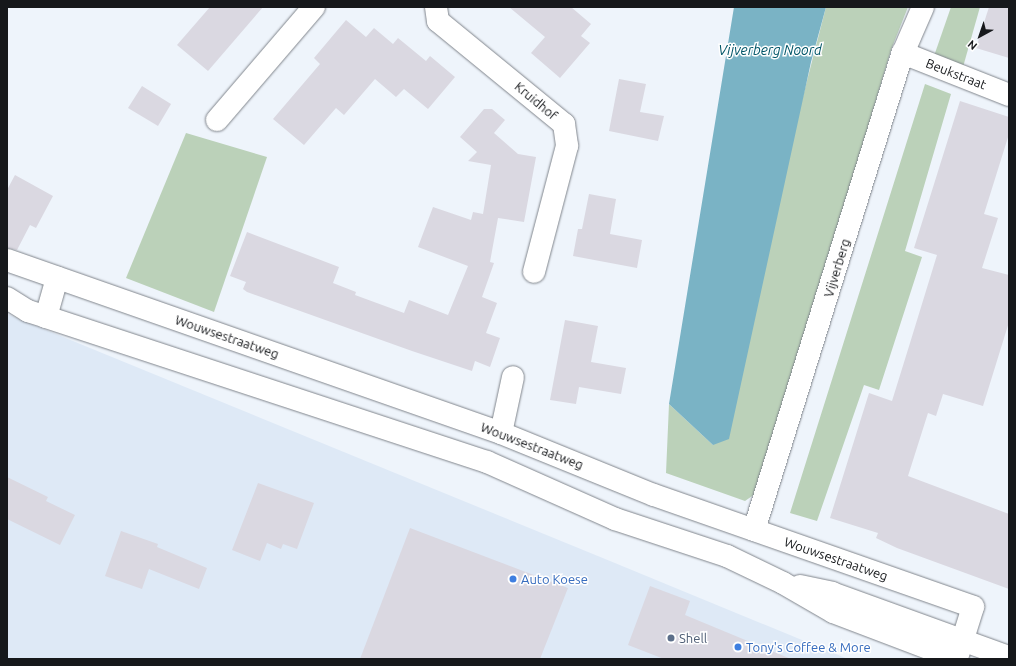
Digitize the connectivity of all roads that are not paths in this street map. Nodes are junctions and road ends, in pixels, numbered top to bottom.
1 (314, 7) edge
2 (436, 7) edge
3 (923, 7) edge
4 (903, 53) junction
5 (1009, 95) edge
6 (218, 120) dead end
7 (7, 260) edge
8 (534, 272) dead end
9 (57, 278) junction
10 (7, 298) edge
11 (7, 309) edge
12 (37, 314) junction
13 (513, 377) dead end
14 (501, 433) junction
15 (754, 530) junction
16 (959, 652) edge
17 (1009, 658) edge

1 - 6 street
2 - 8 street, Kruidhof
3 - 4 street, Vijverberg
4 - 5 street, Beukstraat
4 - 15 street, Vijverberg
7 - 9 street, Wouwsestraatweg
9 - 12 street
9 - 14 street, Wouwsestraatweg
10 - 12 street
11 - 12 street
12 - 16 street
13 - 14 street
14 - 15 street, Wouwsestraatweg
15 - 16 street, Wouwsestraatweg
16 - 17 street

